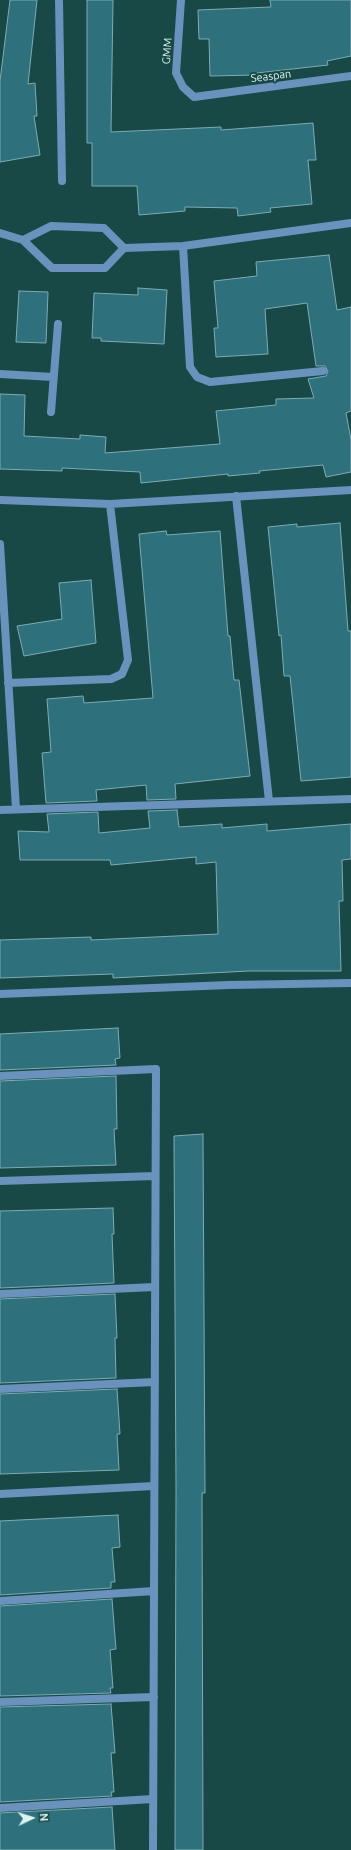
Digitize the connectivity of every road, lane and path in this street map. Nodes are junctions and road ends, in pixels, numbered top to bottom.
1 (59, 0) edge
2 (181, 0) edge
3 (351, 76) edge
4 (194, 97) joint
5 (62, 181) dead end
6 (351, 223) edge
7 (0, 233) edge
8 (23, 240) junction
9 (183, 246) junction
10 (124, 248) junction
11 (58, 324) dead end
12 (323, 371) dead end
13 (0, 374) edge
14 (53, 377) junction
15 (51, 412) dead end
16 (351, 490) edge
17 (236, 496) junction
18 (0, 500) edge
19 (110, 504) junction
20 (0, 544) edge
21 (8, 683) junction
22 (351, 799) edge
23 (269, 801) junction
24 (16, 809) junction
25 (0, 810) edge
26 (351, 983) edge
27 (0, 994) edge
28 (0, 1076) edge
29 (155, 1176) junction
30 (0, 1181) edge
31 (155, 1287) junction
32 (0, 1294) edge
33 (155, 1382) junction
34 (0, 1389) edge
35 (154, 1486) junction
36 (0, 1494) edge
37 (154, 1591) junction
38 (0, 1601) edge
39 (154, 1697) junction
40 (0, 1702) edge
41 (153, 1799) junction
42 (0, 1808) edge
43 (153, 1850) edge

1 - 5 street
2 - 4 street, GMM
3 - 4 street, Seaspan
6 - 9 street
7 - 8 street
8 - 10 street
8 - 10 street
9 - 10 street
9 - 12 street
11 - 14 street
13 - 14 street
14 - 15 street
16 - 17 street
17 - 19 street
17 - 23 street
18 - 19 street
19 - 21 street
20 - 21 street
21 - 24 street
22 - 23 street
23 - 24 street
24 - 25 street
26 - 27 street
28 - 29 street
29 - 30 street
29 - 31 street
31 - 32 street
31 - 33 street
33 - 34 street
33 - 35 street
35 - 36 street
35 - 37 street
37 - 38 street
37 - 39 street
39 - 40 street
39 - 41 street
41 - 42 street
41 - 43 street

